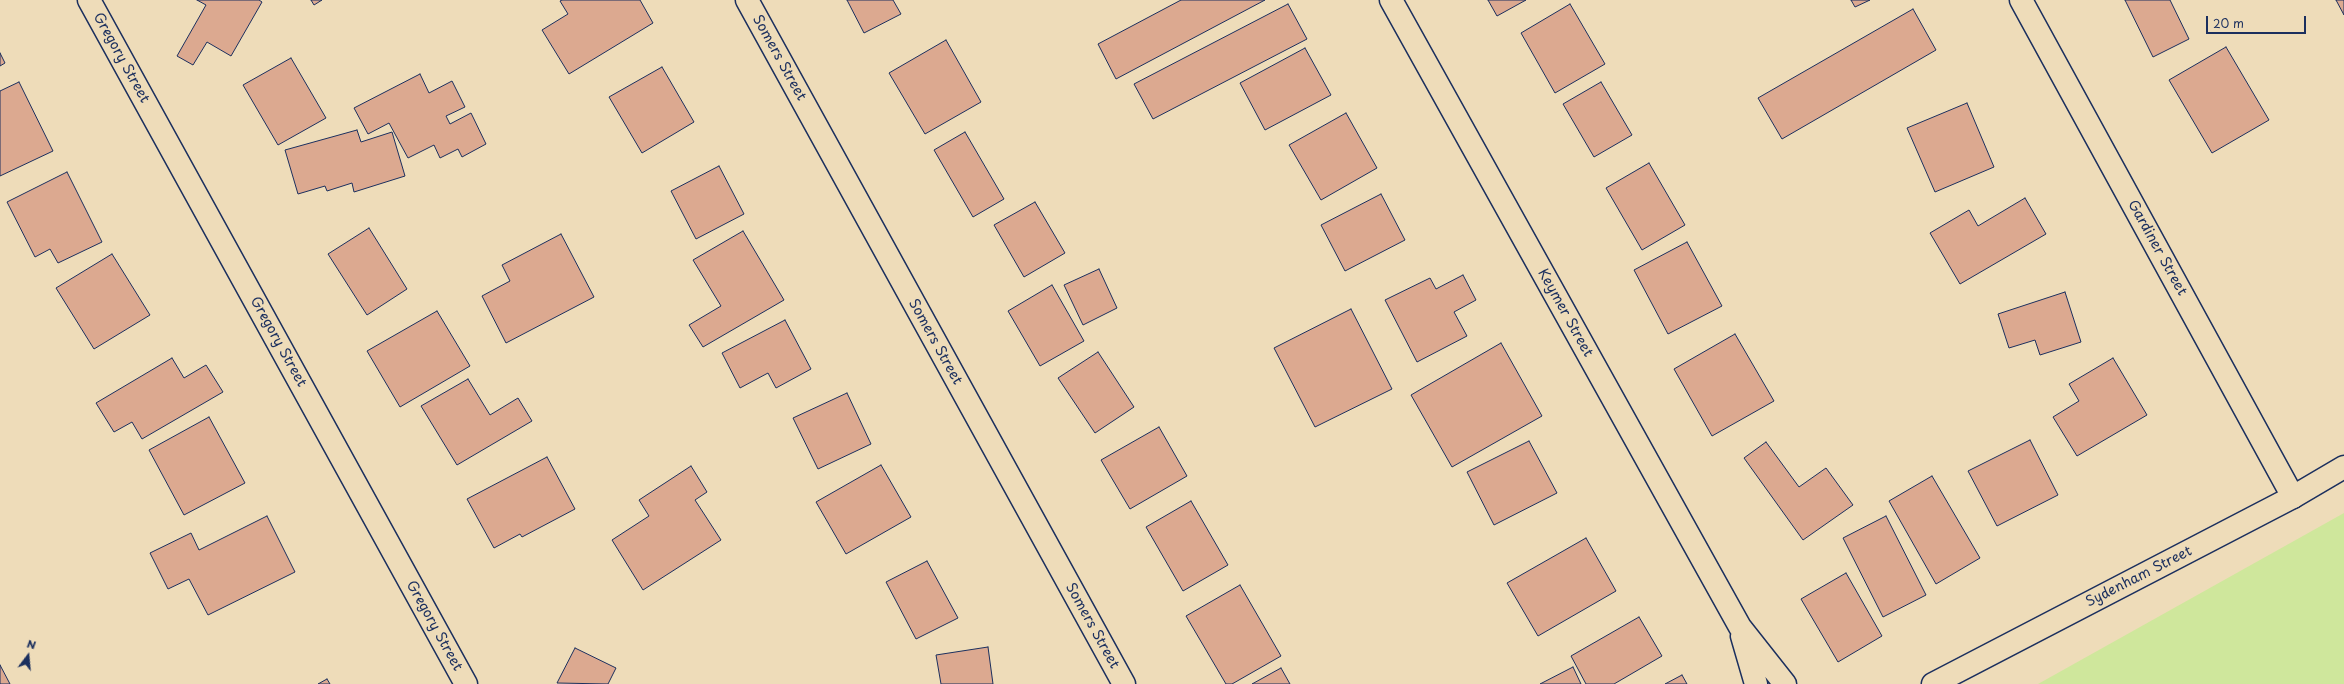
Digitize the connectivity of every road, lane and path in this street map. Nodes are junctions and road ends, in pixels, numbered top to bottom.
1 (89, 0) edge
2 (747, 0) edge
3 (1391, 0) edge
4 (2021, 0) edge
5 (2344, 467) edge
6 (2293, 497) junction
7 (1740, 627) junction
8 (466, 684) edge
9 (1124, 684) edge
10 (1756, 684) edge
11 (1785, 684) edge
12 (1933, 684) edge

1 - 8 street, Gregory Street
2 - 9 street, Somers Street
3 - 7 street, Keymer Street
4 - 6 street, Gardiner Street
5 - 6 street, Sydenham Street
6 - 12 street, Sydenham Street
7 - 10 street, Keymer Street
7 - 11 street, Keymer Street

